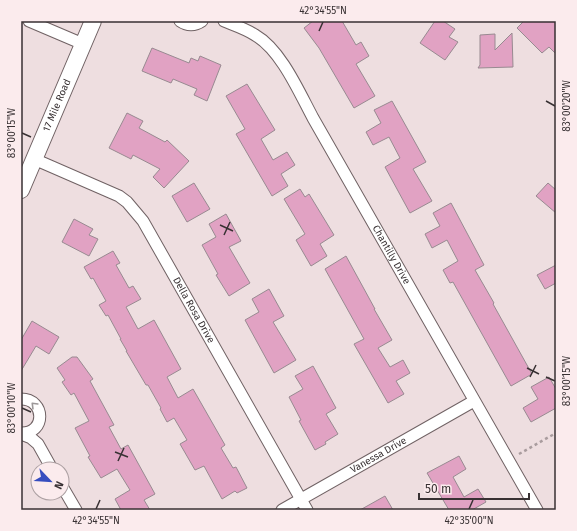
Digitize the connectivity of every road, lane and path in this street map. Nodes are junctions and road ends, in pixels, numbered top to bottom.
1 (29, 21) edge
2 (93, 21) edge
3 (180, 21) edge
4 (224, 21) edge
5 (202, 22) edge
6 (83, 44) junction
7 (34, 159) junction
8 (21, 190) edge
9 (21, 399) edge
10 (474, 401) junction
11 (39, 423) junction
12 (556, 433) edge
13 (21, 434) edge
14 (38, 444) junction
15 (516, 455) dead end
16 (48, 461) edge
17 (70, 500) edge
18 (301, 500) junction
19 (76, 510) edge
20 (282, 510) edge
21 (307, 510) edge
22 (537, 510) edge

1 - 6 street
2 - 6 street, 17 Mile Road
3 - 5 street
4 - 10 street, Chantilly Drive
6 - 7 street, 17 Mile Road
7 - 8 street, 17 Mile Road
7 - 18 street, Della Rosa Drive
11 -> 9 street
10 - 18 street, Vanessa Drive
10 - 22 street, Chantilly Drive
11 - 13 street
11 - 14 street
12 - 15 path
13 - 14 street
14 - 16 street
17 - 19 street
18 - 20 street, Vanessa Drive
18 - 21 street, Della Rosa Drive

